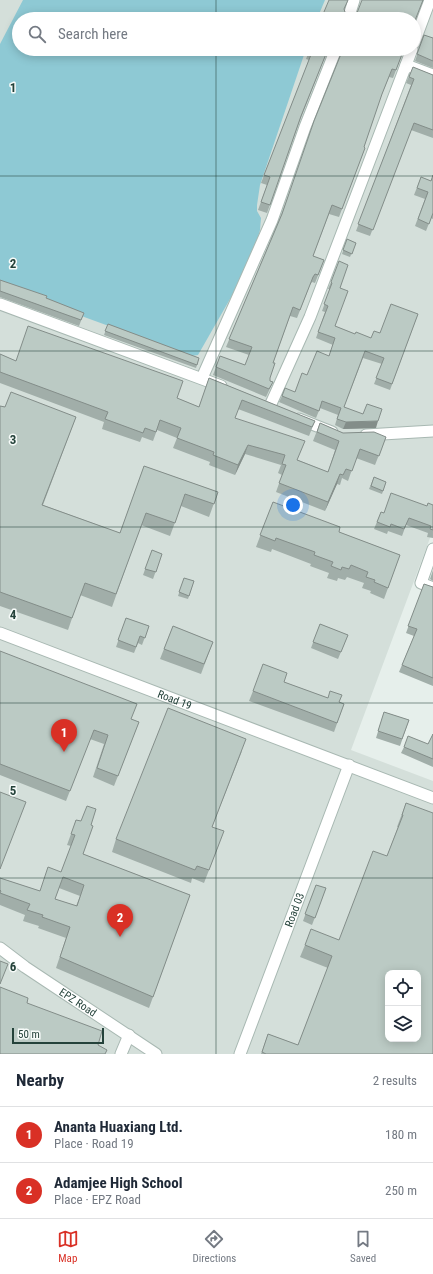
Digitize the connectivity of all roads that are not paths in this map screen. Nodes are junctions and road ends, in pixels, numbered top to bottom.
1 (354, 0) edge
2 (430, 0) edge
3 (350, 12) edge
4 (421, 24) edge
5 (333, 56) edge
6 (409, 56) edge
7 (406, 65) junction
8 (433, 75) edge
9 (0, 304) edge
10 (202, 378) junction
11 (229, 389) edge
12 (256, 401) edge
13 (291, 415) edge
14 (433, 430) edge
15 (342, 436) edge
16 (357, 436) edge
17 (433, 549) edge
18 (433, 588) edge
19 (0, 633) edge
20 (350, 765) junction
21 (433, 798) edge
22 (0, 948) edge
23 (129, 1035) junction
24 (121, 1054) edge
25 (156, 1054) edge
26 (240, 1054) edge

1 - 3 street
2 - 4 street
5 - 10 street
6 - 7 street
7 - 8 street
7 - 12 street
9 - 10 street
10 - 11 street
13 - 15 street
14 - 16 street
17 - 18 street
19 - 20 street, Road 19
20 - 21 street, Road 19
20 - 26 street, Road 03
22 - 23 street, EPZ Road
23 - 24 street
23 - 25 street, EPZ Road

